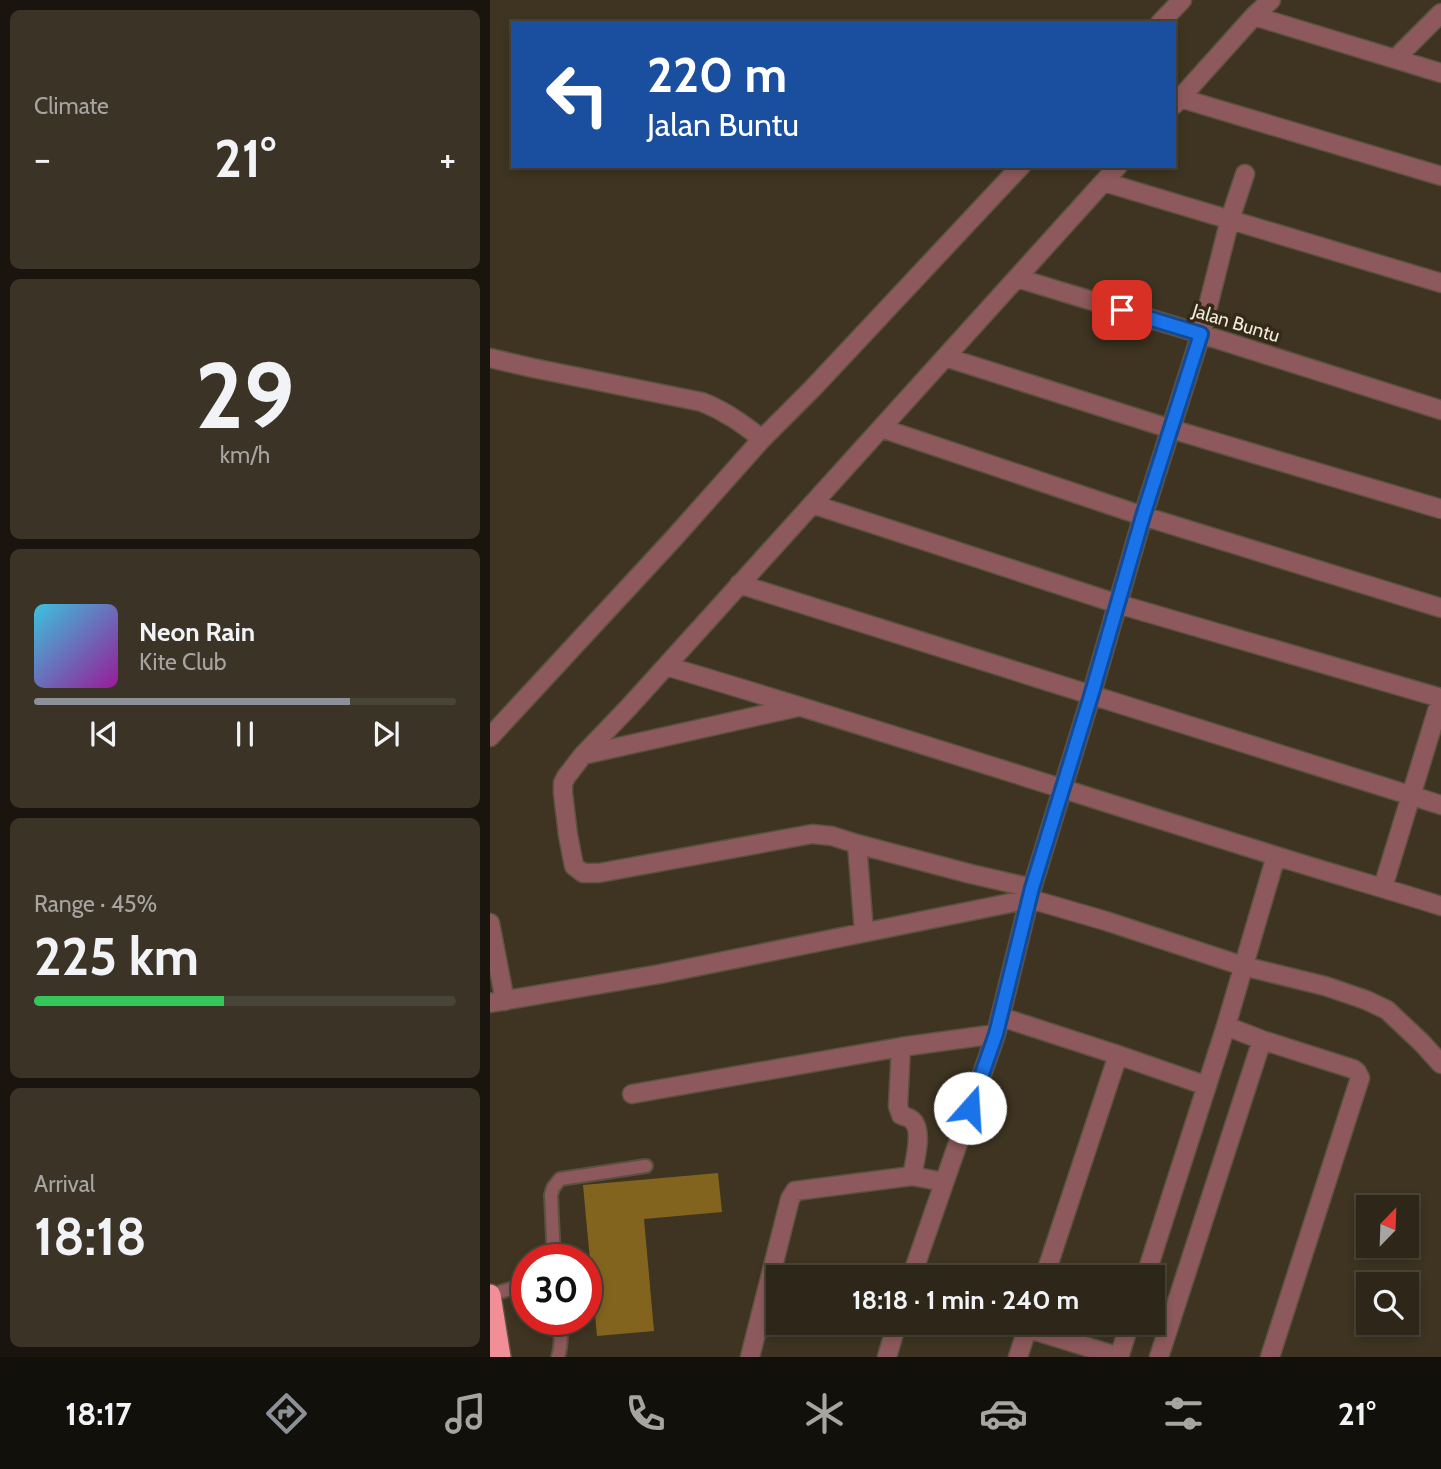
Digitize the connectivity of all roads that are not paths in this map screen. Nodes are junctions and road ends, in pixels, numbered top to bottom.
1 (1182, 0) edge
2 (1270, 0) edge
3 (1441, 13) edge
4 (1254, 16) junction
5 (1162, 21) edge
6 (1395, 59) junction
7 (1441, 73) edge
8 (1177, 101) edge
9 (1019, 168) edge
10 (1116, 168) edge
11 (1245, 174) dead end
12 (1441, 176) edge
13 (1104, 182) junction
14 (1230, 219) junction
15 (1017, 278) junction
16 (1441, 284) edge
17 (1201, 334) junction
18 (945, 357) junction
19 (490, 358) edge
20 (1441, 410) edge
21 (881, 428) junction
22 (1171, 429) junction
23 (762, 439) junction
24 (813, 504) junction
25 (1441, 509) edge
26 (1143, 516) junction
27 (739, 584) junction
28 (1118, 604) junction
29 (1441, 608) edge
30 (666, 666) junction
31 (1091, 696) junction
32 (1441, 698) edge
33 (802, 706) junction
34 (490, 737) edge
35 (583, 755) junction
36 (1063, 788) junction
37 (1411, 795) junction
38 (1441, 805) edge
39 (858, 844) junction
40 (1276, 856) junction
41 (1383, 887) junction
42 (1031, 894) junction
43 (1441, 906) edge
44 (490, 927) edge
45 (864, 932) junction
46 (1243, 966) junction
47 (498, 1002) edge
48 (999, 1025) junction
49 (1226, 1026) junction
50 (1262, 1040) junction
51 (901, 1047) junction
52 (1118, 1055) junction
53 (1441, 1064) edge
54 (1207, 1086) junction
55 (632, 1094) dead end
56 (646, 1166) dead end
57 (912, 1177) junction
58 (944, 1182) junction
59 (553, 1244) edge
60 (915, 1265) edge
61 (1048, 1265) edge
62 (1149, 1265) edge
63 (511, 1289) edge
64 (490, 1295) edge
65 (561, 1335) edge
66 (893, 1335) edge
67 (1021, 1335) edge
68 (1053, 1335) edge
69 (1126, 1335) edge
70 (500, 1357) edge
71 (558, 1357) edge
72 (750, 1357) edge
73 (887, 1357) edge
74 (1018, 1357) edge
75 (1120, 1357) edge
76 (1159, 1357) edge
77 (1270, 1357) edge

1 - 5 street
2 - 4 street
3 - 6 street
4 - 6 street
4 - 8 street
6 - 7 street
8 - 12 street
9 - 23 street
10 - 13 street
11 - 14 street
13 - 14 street
13 - 15 street
14 - 16 street
14 - 17 street
15 - 17 street, Jalan Buntu
15 - 18 street
17 - 20 street, Jalan Buntu
17 - 22 street
18 - 21 street
18 - 22 street
19 - 23 street
21 - 24 street
21 - 26 street
22 - 25 street
22 - 26 street
23 - 34 street
24 - 27 street
24 - 28 street
26 - 28 street
26 - 29 street
27 - 30 street
27 - 31 street
28 - 31 street
28 - 32 street
30 - 33 street
30 - 35 street
31 - 36 street
31 - 37 street
32 - 37 street
33 - 35 street
33 - 36 street
35 - 39 street
36 - 40 street
36 - 42 street
37 - 38 street
37 - 41 street
39 - 42 street
39 - 45 street
40 - 41 street
40 - 46 street
41 - 43 street
42 - 45 street
42 - 46 street
42 - 48 street
44 - 47 street
45 - 47 street
46 - 49 street
46 - 53 street
48 - 51 street
48 - 52 street
48 - 58 street
49 - 50 street
49 - 54 street
50 - 76 street
50 - 77 street
51 - 55 street
51 - 57 street
52 - 54 street
52 - 61 street
54 - 62 street
56 - 59 lane
57 - 58 street
57 - 72 street
58 - 60 street
63 - 64 lane
64 - 70 highway
65 - 71 lane
66 - 73 street
67 - 74 street
68 - 75 street
69 - 75 street

